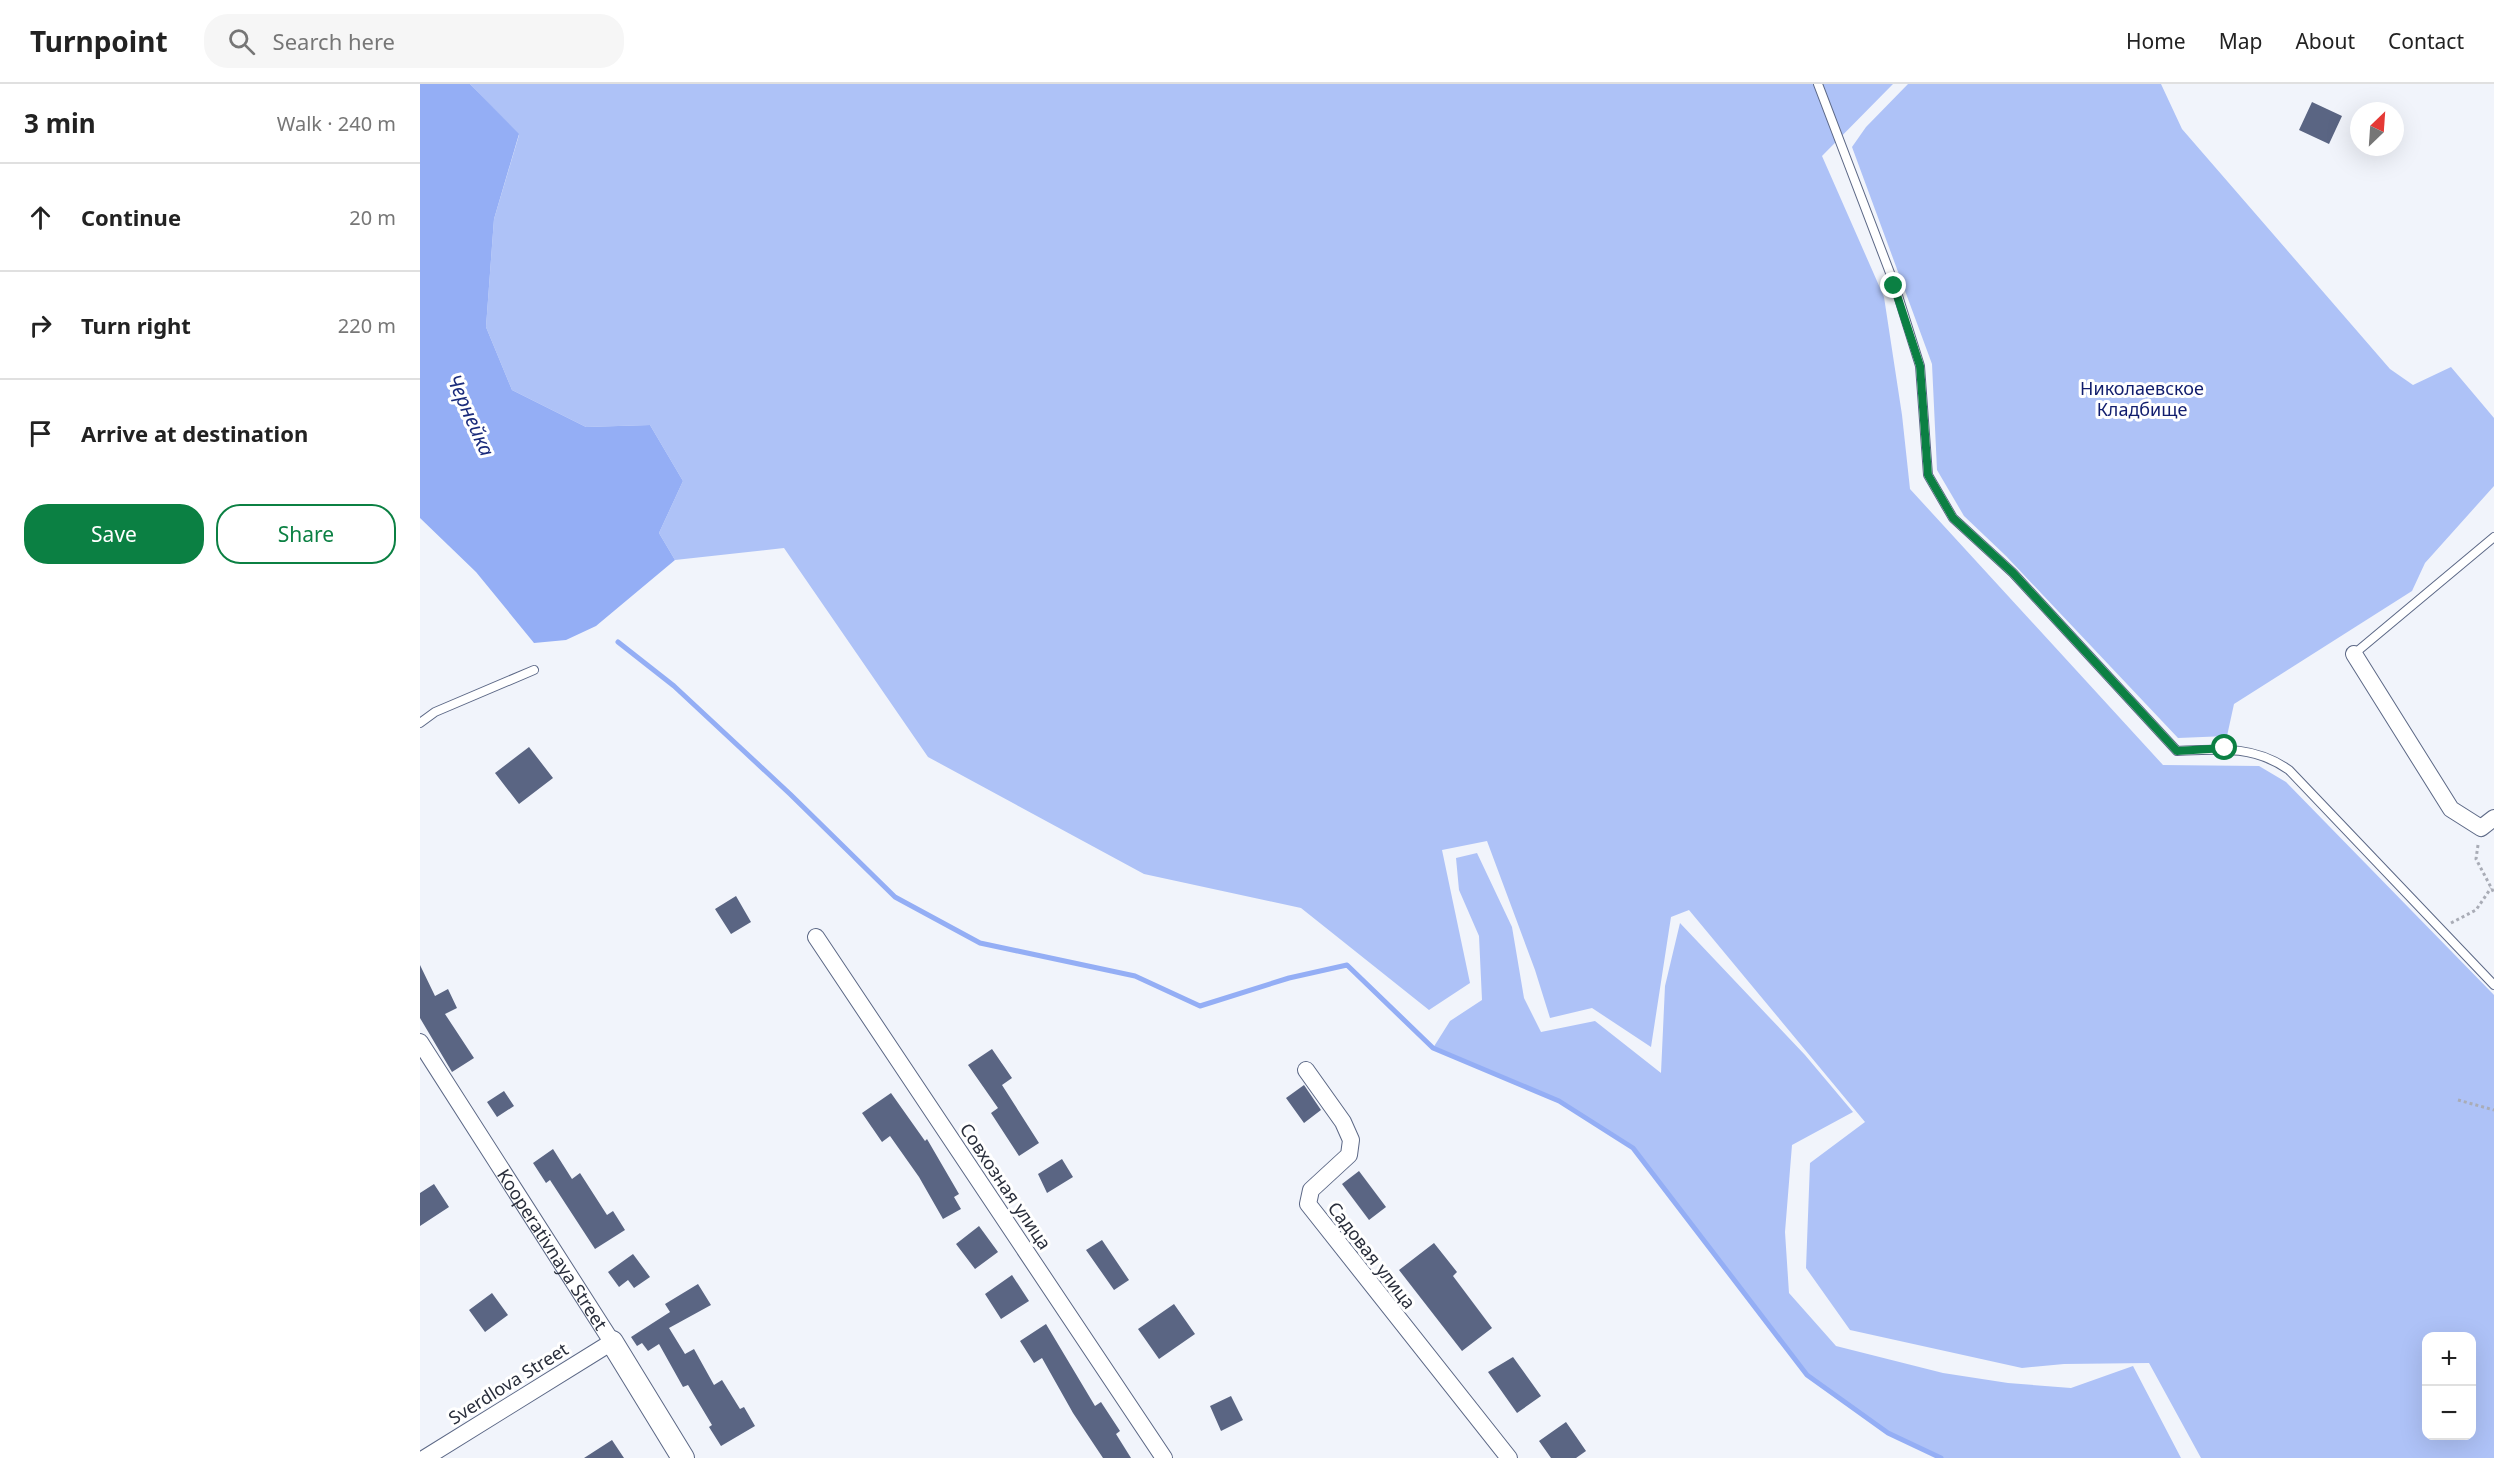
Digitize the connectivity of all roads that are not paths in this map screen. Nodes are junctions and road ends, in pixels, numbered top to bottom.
1 (1818, 84) edge
2 (2494, 537) edge
3 (2354, 654) joint
4 (534, 670) dead end
5 (420, 723) edge
6 (2488, 823) edge
7 (816, 937) dead end
8 (2494, 985) edge
9 (420, 1042) edge
10 (1306, 1070) dead end
11 (612, 1342) junction
12 (425, 1458) edge
13 (682, 1458) edge
14 (1164, 1458) edge
15 (1509, 1458) edge

1 - 8 lane
2 - 3 lane
3 - 6 street
4 - 5 lane
7 - 14 street, Совхозная улица
9 - 11 street, Kooperativnaya Street
10 - 15 street, Садовая улица
11 - 12 street, Sverdlova Street
11 - 13 street, Kooperativnaya Street

